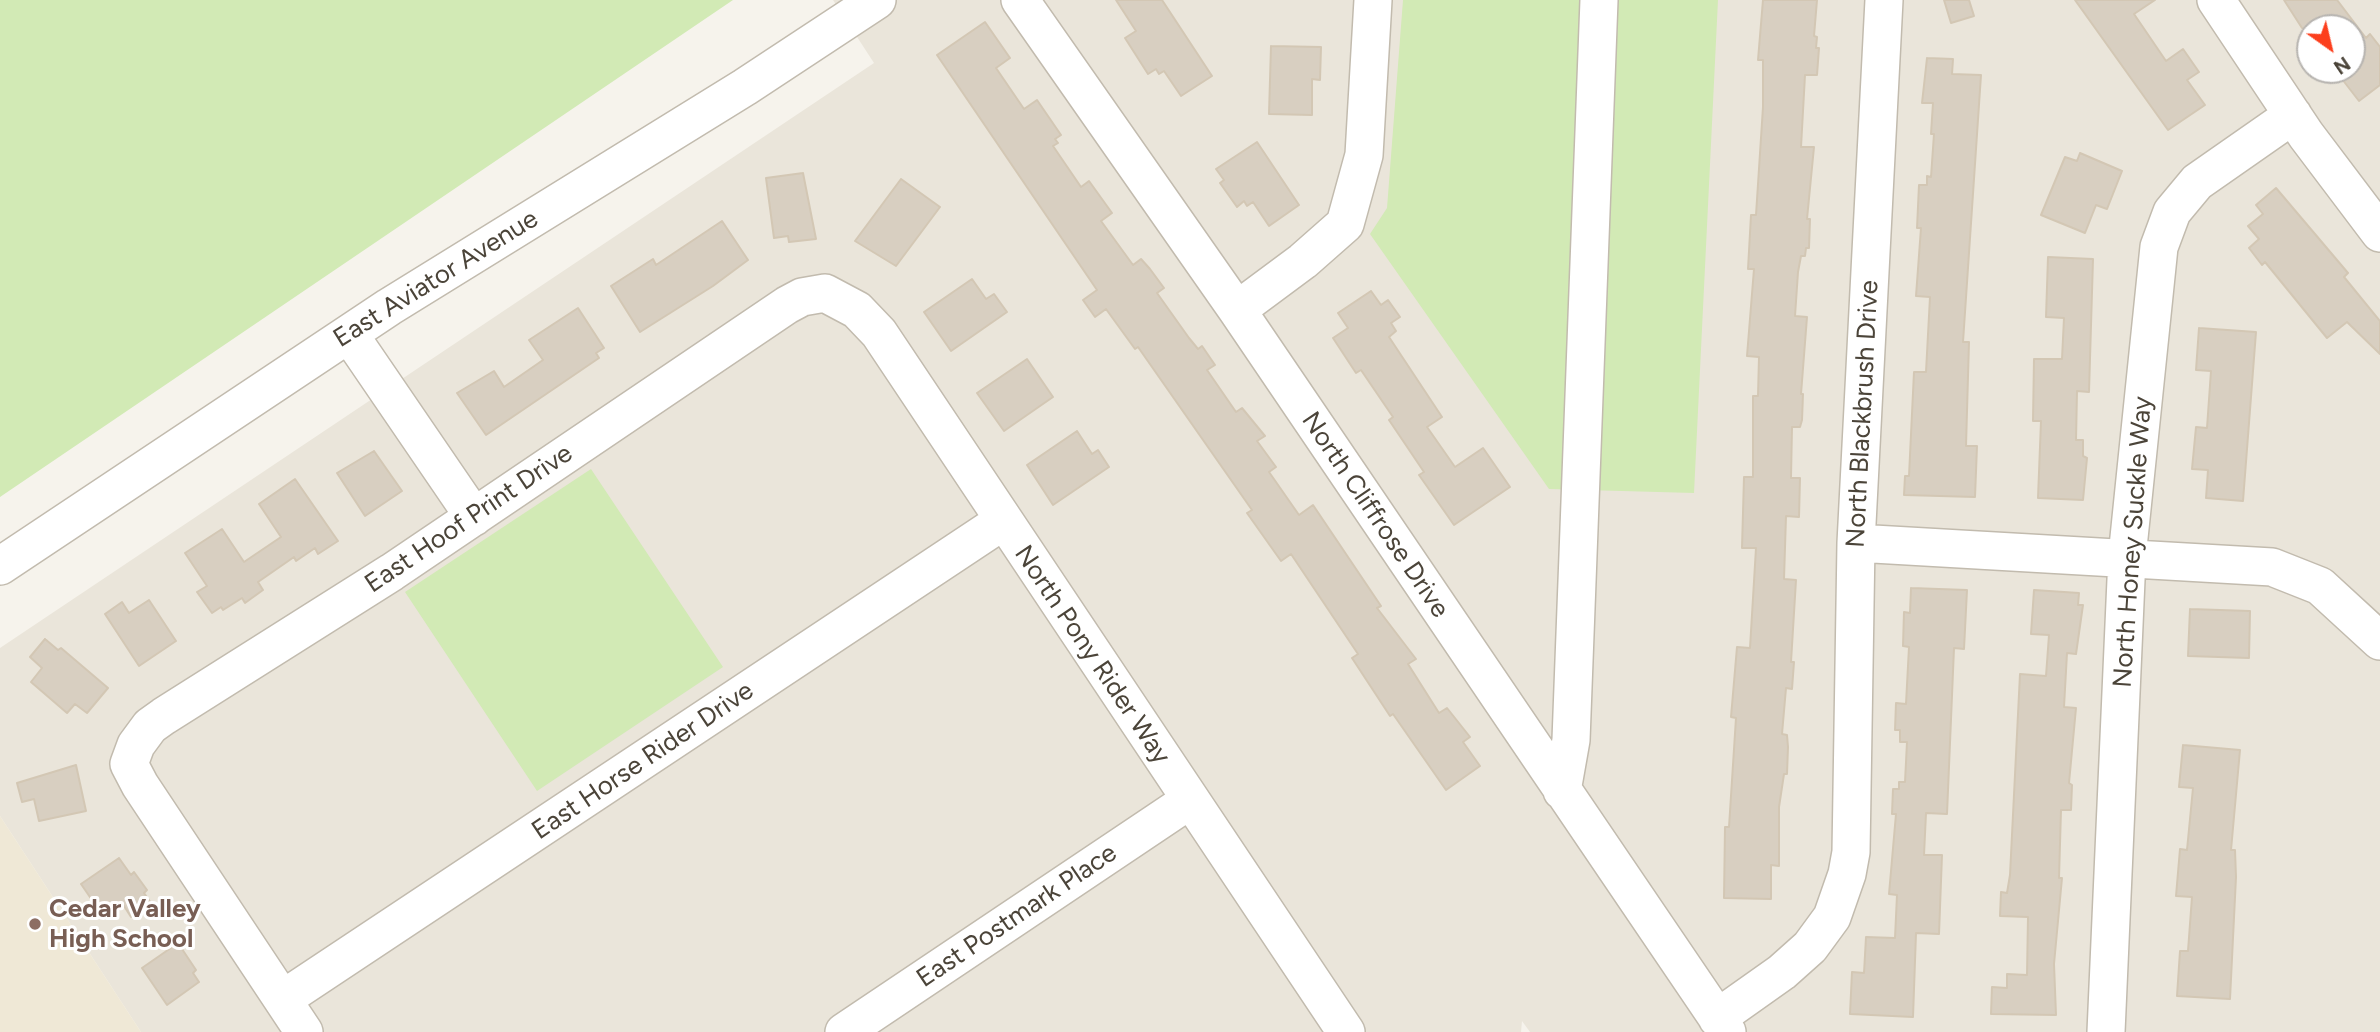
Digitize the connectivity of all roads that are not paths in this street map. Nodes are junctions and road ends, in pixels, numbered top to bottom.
1 (877, 0) edge
2 (1020, 0) edge
3 (1373, 0) edge
4 (1598, 0) edge
5 (1884, 0) edge
6 (2216, 0) edge
7 (2293, 115) junction
8 (2380, 233) edge
9 (825, 293) joint
10 (1237, 310) junction
11 (349, 334) junction
12 (474, 517) junction
13 (1003, 521) junction
14 (1856, 543) junction
15 (2127, 557) junction
16 (0, 566) edge
17 (2380, 641) edge
18 (1562, 791) junction
19 (1190, 800) junction
20 (283, 999) junction
21 (1722, 1025) edge
22 (304, 1032) edge
23 (844, 1032) edge
24 (1346, 1032) edge
25 (2106, 1032) edge

1 - 11 street, East Aviator Avenue
2 - 10 street, North Cliffrose Drive
3 - 10 street
4 - 18 street
5 - 14 street, North Blackbrush Drive
6 - 7 street
7 - 8 street
7 - 15 street, North Honey Suckle Way
9 - 12 street, East Hoof Print Drive
9 - 13 street, North Pony Rider Way
10 - 18 street, North Cliffrose Drive
11 - 12 street
11 - 16 street, East Aviator Avenue
12 - 20 street, East Hoof Print Drive
13 - 19 street, North Pony Rider Way
13 - 20 street, East Horse Rider Drive
14 - 15 street
14 - 21 street, North Blackbrush Drive
15 - 17 street
15 - 25 street, North Honey Suckle Way
18 - 21 street, North Cliffrose Drive
19 - 23 street, East Postmark Place
19 - 24 street, North Pony Rider Way
20 - 22 street

